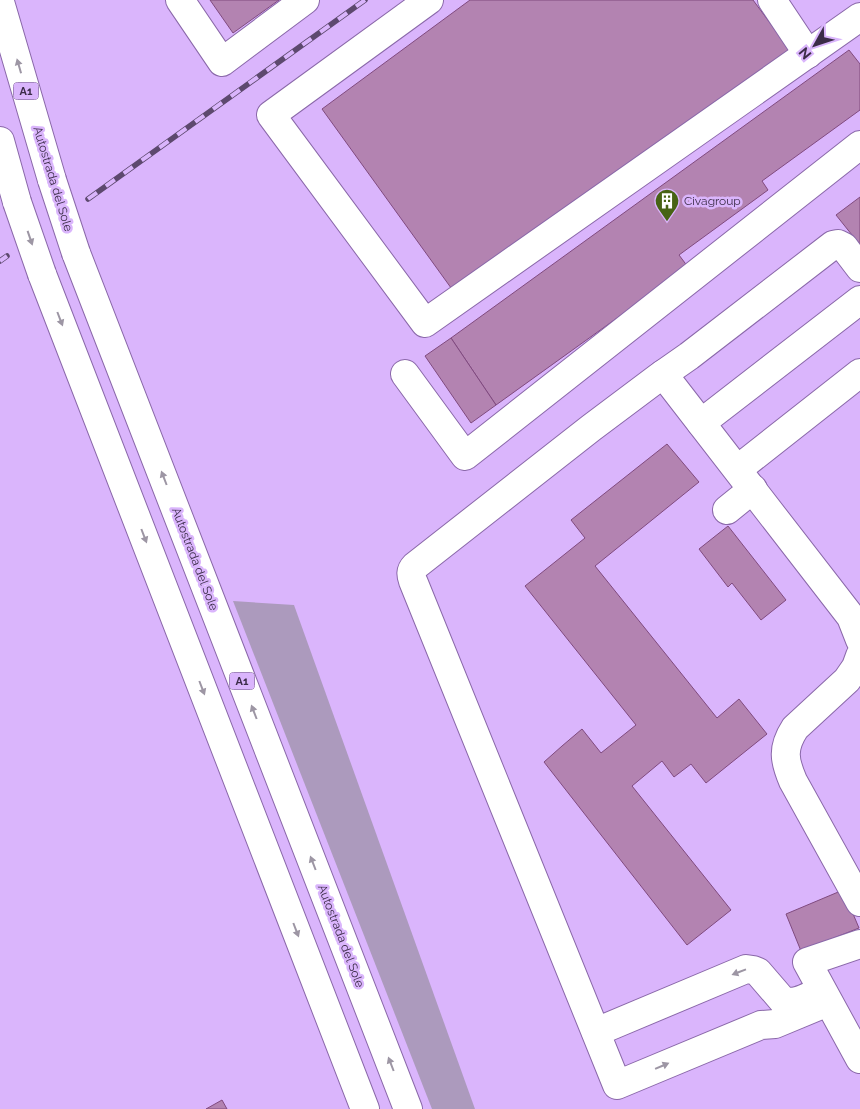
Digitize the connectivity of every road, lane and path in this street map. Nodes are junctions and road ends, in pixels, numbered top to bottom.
1 (180, 0) edge
2 (305, 0) edge
3 (429, 0) edge
4 (772, 0) edge
5 (0, 2) edge
6 (860, 17) edge
7 (808, 54) junction
8 (0, 141) edge
9 (860, 145) edge
10 (860, 268) edge
11 (860, 300) edge
12 (860, 373) edge
13 (405, 374) dead end
14 (663, 374) junction
15 (701, 423) junction
16 (745, 479) junction
17 (727, 510) dead end
18 (860, 640) edge
19 (860, 656) edge
20 (860, 902) edge
21 (860, 944) edge
22 (777, 996) junction
23 (825, 996) junction
24 (762, 1025) junction
25 (596, 1032) junction
26 (860, 1059) edge
27 (365, 1109) edge
28 (408, 1109) edge

1 - 2 main road
3 - 7 main road
4 - 7 main road
28 -> 5 main road, Autostrada del Sole / A1, bridge
6 - 7 main road
8 -> 27 main road, bridge
9 - 13 main road
10 - 14 main road
11 - 15 main road
12 - 16 main road
14 - 15 main road
14 - 25 main road
15 - 16 main road
16 - 17 main road
16 - 18 main road
19 - 20 main road
21 - 23 main road
22 - 23 main road
22 - 24 main road
22 -> 25 main road
23 - 24 main road
23 - 26 main road
25 -> 24 main road

